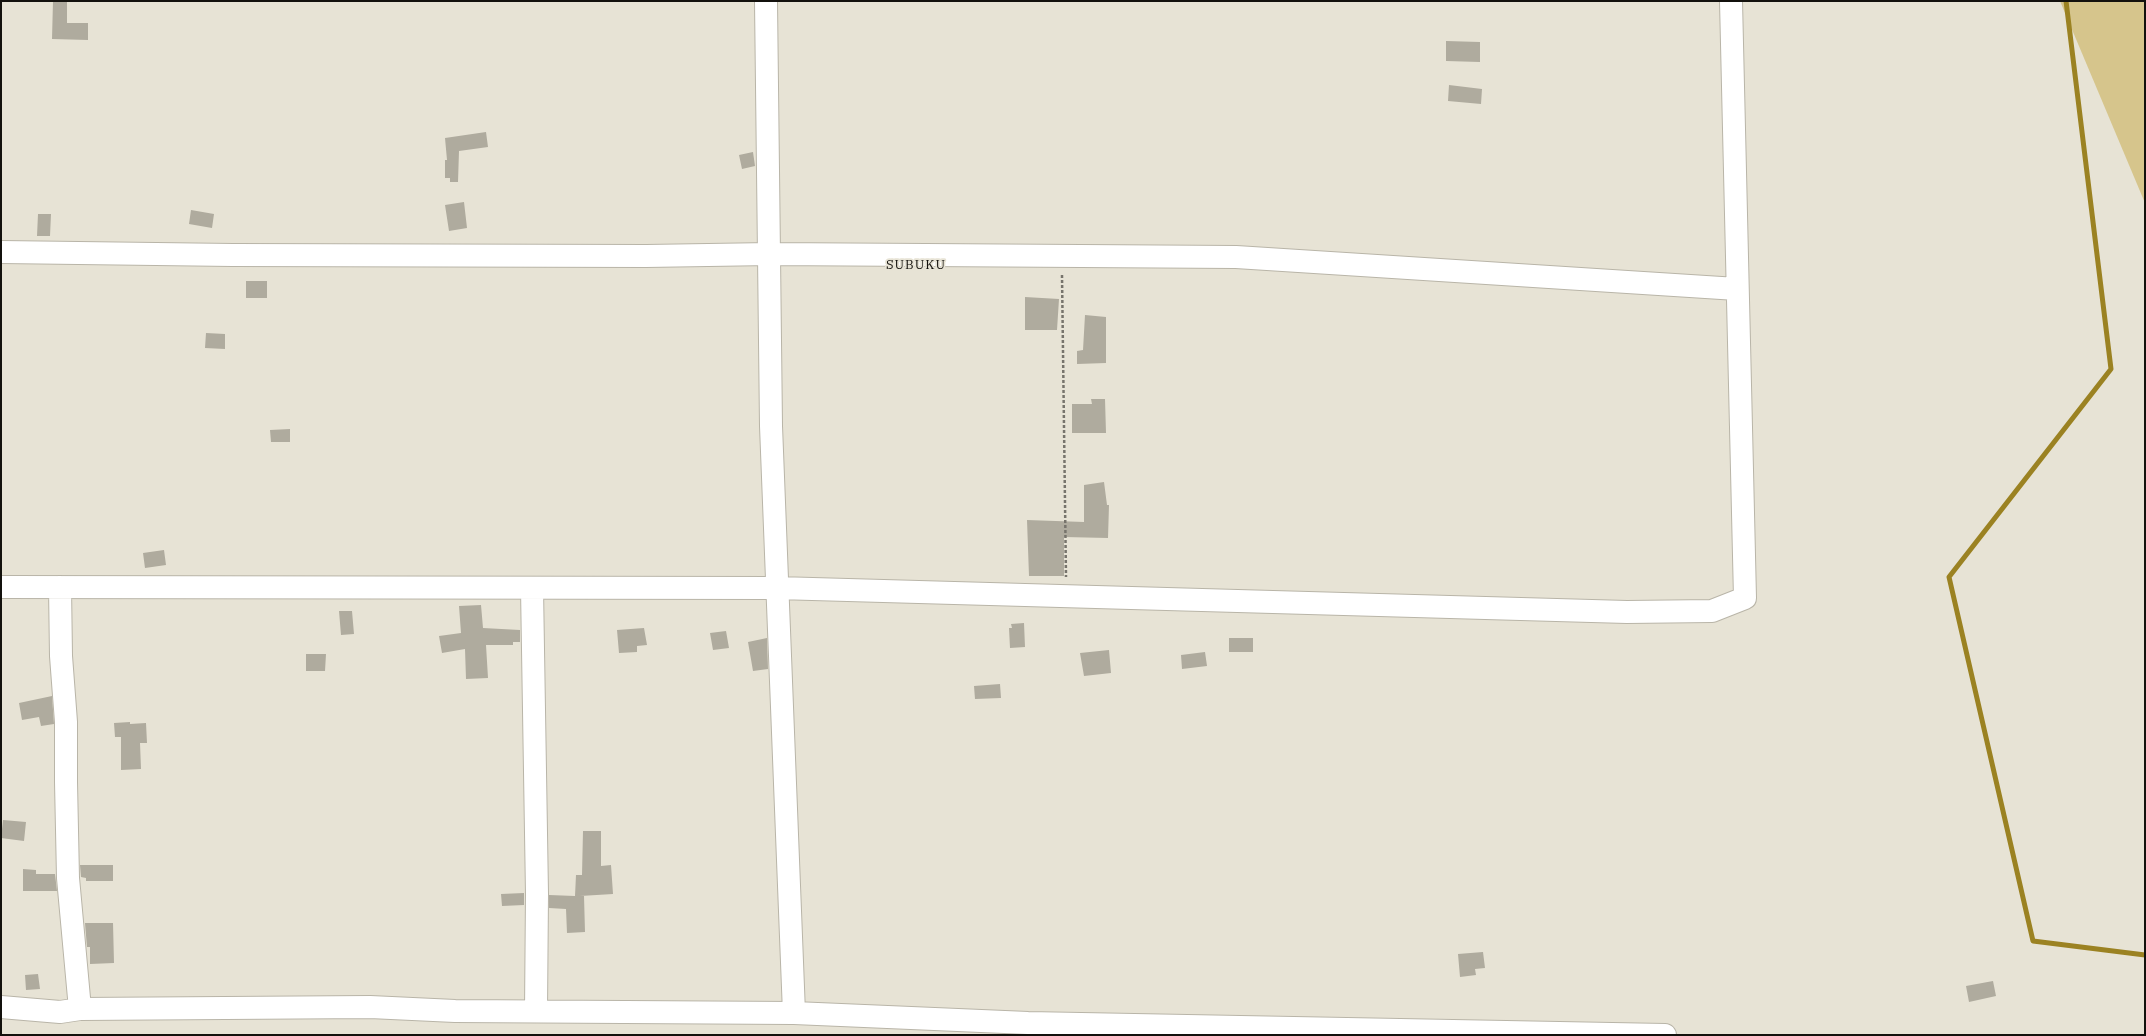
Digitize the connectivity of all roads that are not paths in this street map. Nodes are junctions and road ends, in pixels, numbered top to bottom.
1 (766, 1) edge
2 (1731, 1) edge
3 (1, 252) edge
4 (770, 254) junction
5 (1738, 289) junction
6 (1, 587) edge
7 (60, 587) junction
8 (532, 588) junction
9 (777, 588) junction
10 (1, 1007) edge
11 (80, 1009) junction
12 (536, 1011) junction
13 (794, 1013) junction
14 (1028, 1029) edge
15 (1664, 1035) edge

1 - 4 street
2 - 5 street
3 - 4 street
4 - 5 street
4 - 9 street
5 - 9 street
6 - 7 street
7 - 8 street
7 - 11 street
8 - 9 street
8 - 12 street
9 - 13 street
10 - 11 street
11 - 12 street
12 - 13 street
13 - 14 street
14 - 15 street

